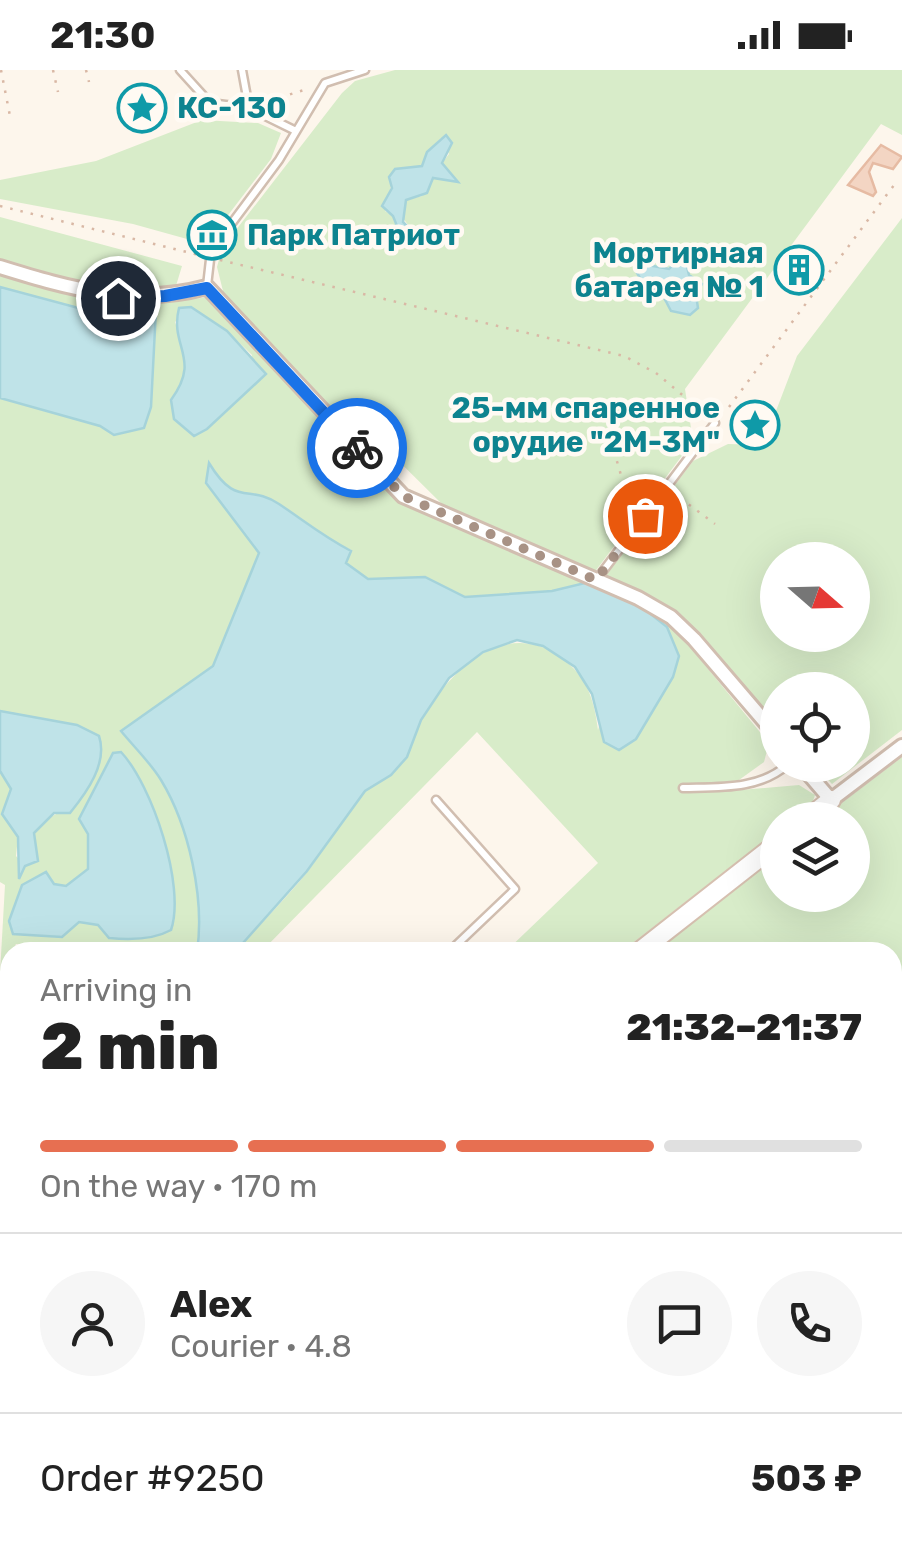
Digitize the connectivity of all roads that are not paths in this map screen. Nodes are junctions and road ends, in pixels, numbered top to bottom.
1 (180, 70) edge
2 (242, 70) edge
3 (365, 70) edge
4 (249, 108) junction
5 (296, 131) junction
6 (0, 267) edge
7 (207, 288) junction
8 (715, 423) road end
9 (596, 580) junction
10 (760, 717) edge
11 (902, 746) edge
12 (760, 780) edge
13 (816, 782) edge
14 (683, 788) dead end
15 (436, 800) dead end
16 (831, 800) junction
17 (828, 802) edge
18 (760, 857) edge
19 (459, 942) edge
20 (652, 942) edge

1 - 4 lane
2 - 4 lane
3 - 5 lane
4 - 5 lane
5 - 7 lane
6 - 7 street
7 - 9 street
8 - 9 lane
9 - 10 street
11 - 16 street
12 - 14 lane
13 - 16 street
15 - 19 lane
16 - 17 street
18 - 20 street

